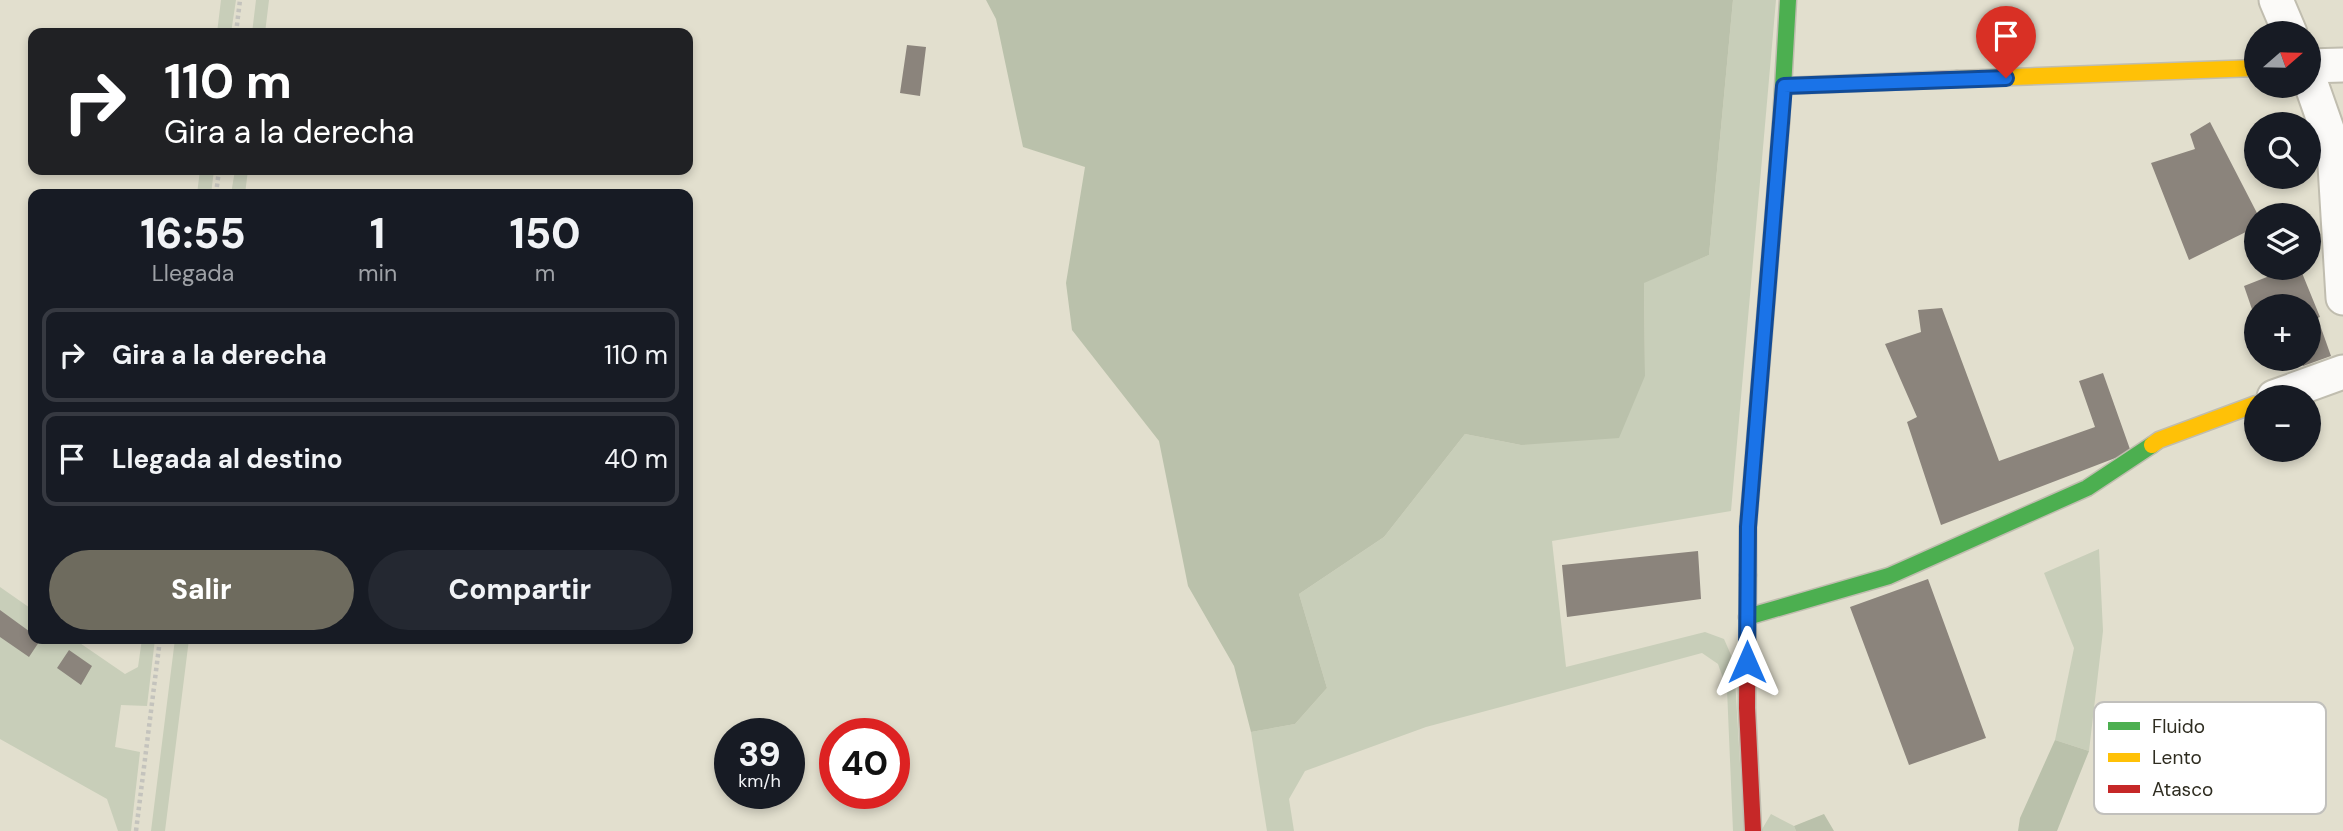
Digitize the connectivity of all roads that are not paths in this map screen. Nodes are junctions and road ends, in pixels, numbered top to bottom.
1 (1788, 0) edge
2 (2276, 0) edge
3 (2285, 21) edge
4 (2343, 65) edge
5 (2321, 66) edge
6 (2244, 68) edge
7 (1784, 86) junction
8 (2316, 98) edge
9 (2343, 298) edge
10 (2343, 372) edge
11 (2307, 385) edge
12 (2244, 408) edge
13 (1747, 617) junction
14 (1753, 831) edge

1 - 7 street
2 - 3 street
4 - 5 street
6 - 7 street
7 - 13 street
8 - 9 street
10 - 11 street
12 - 13 street
13 - 14 street

